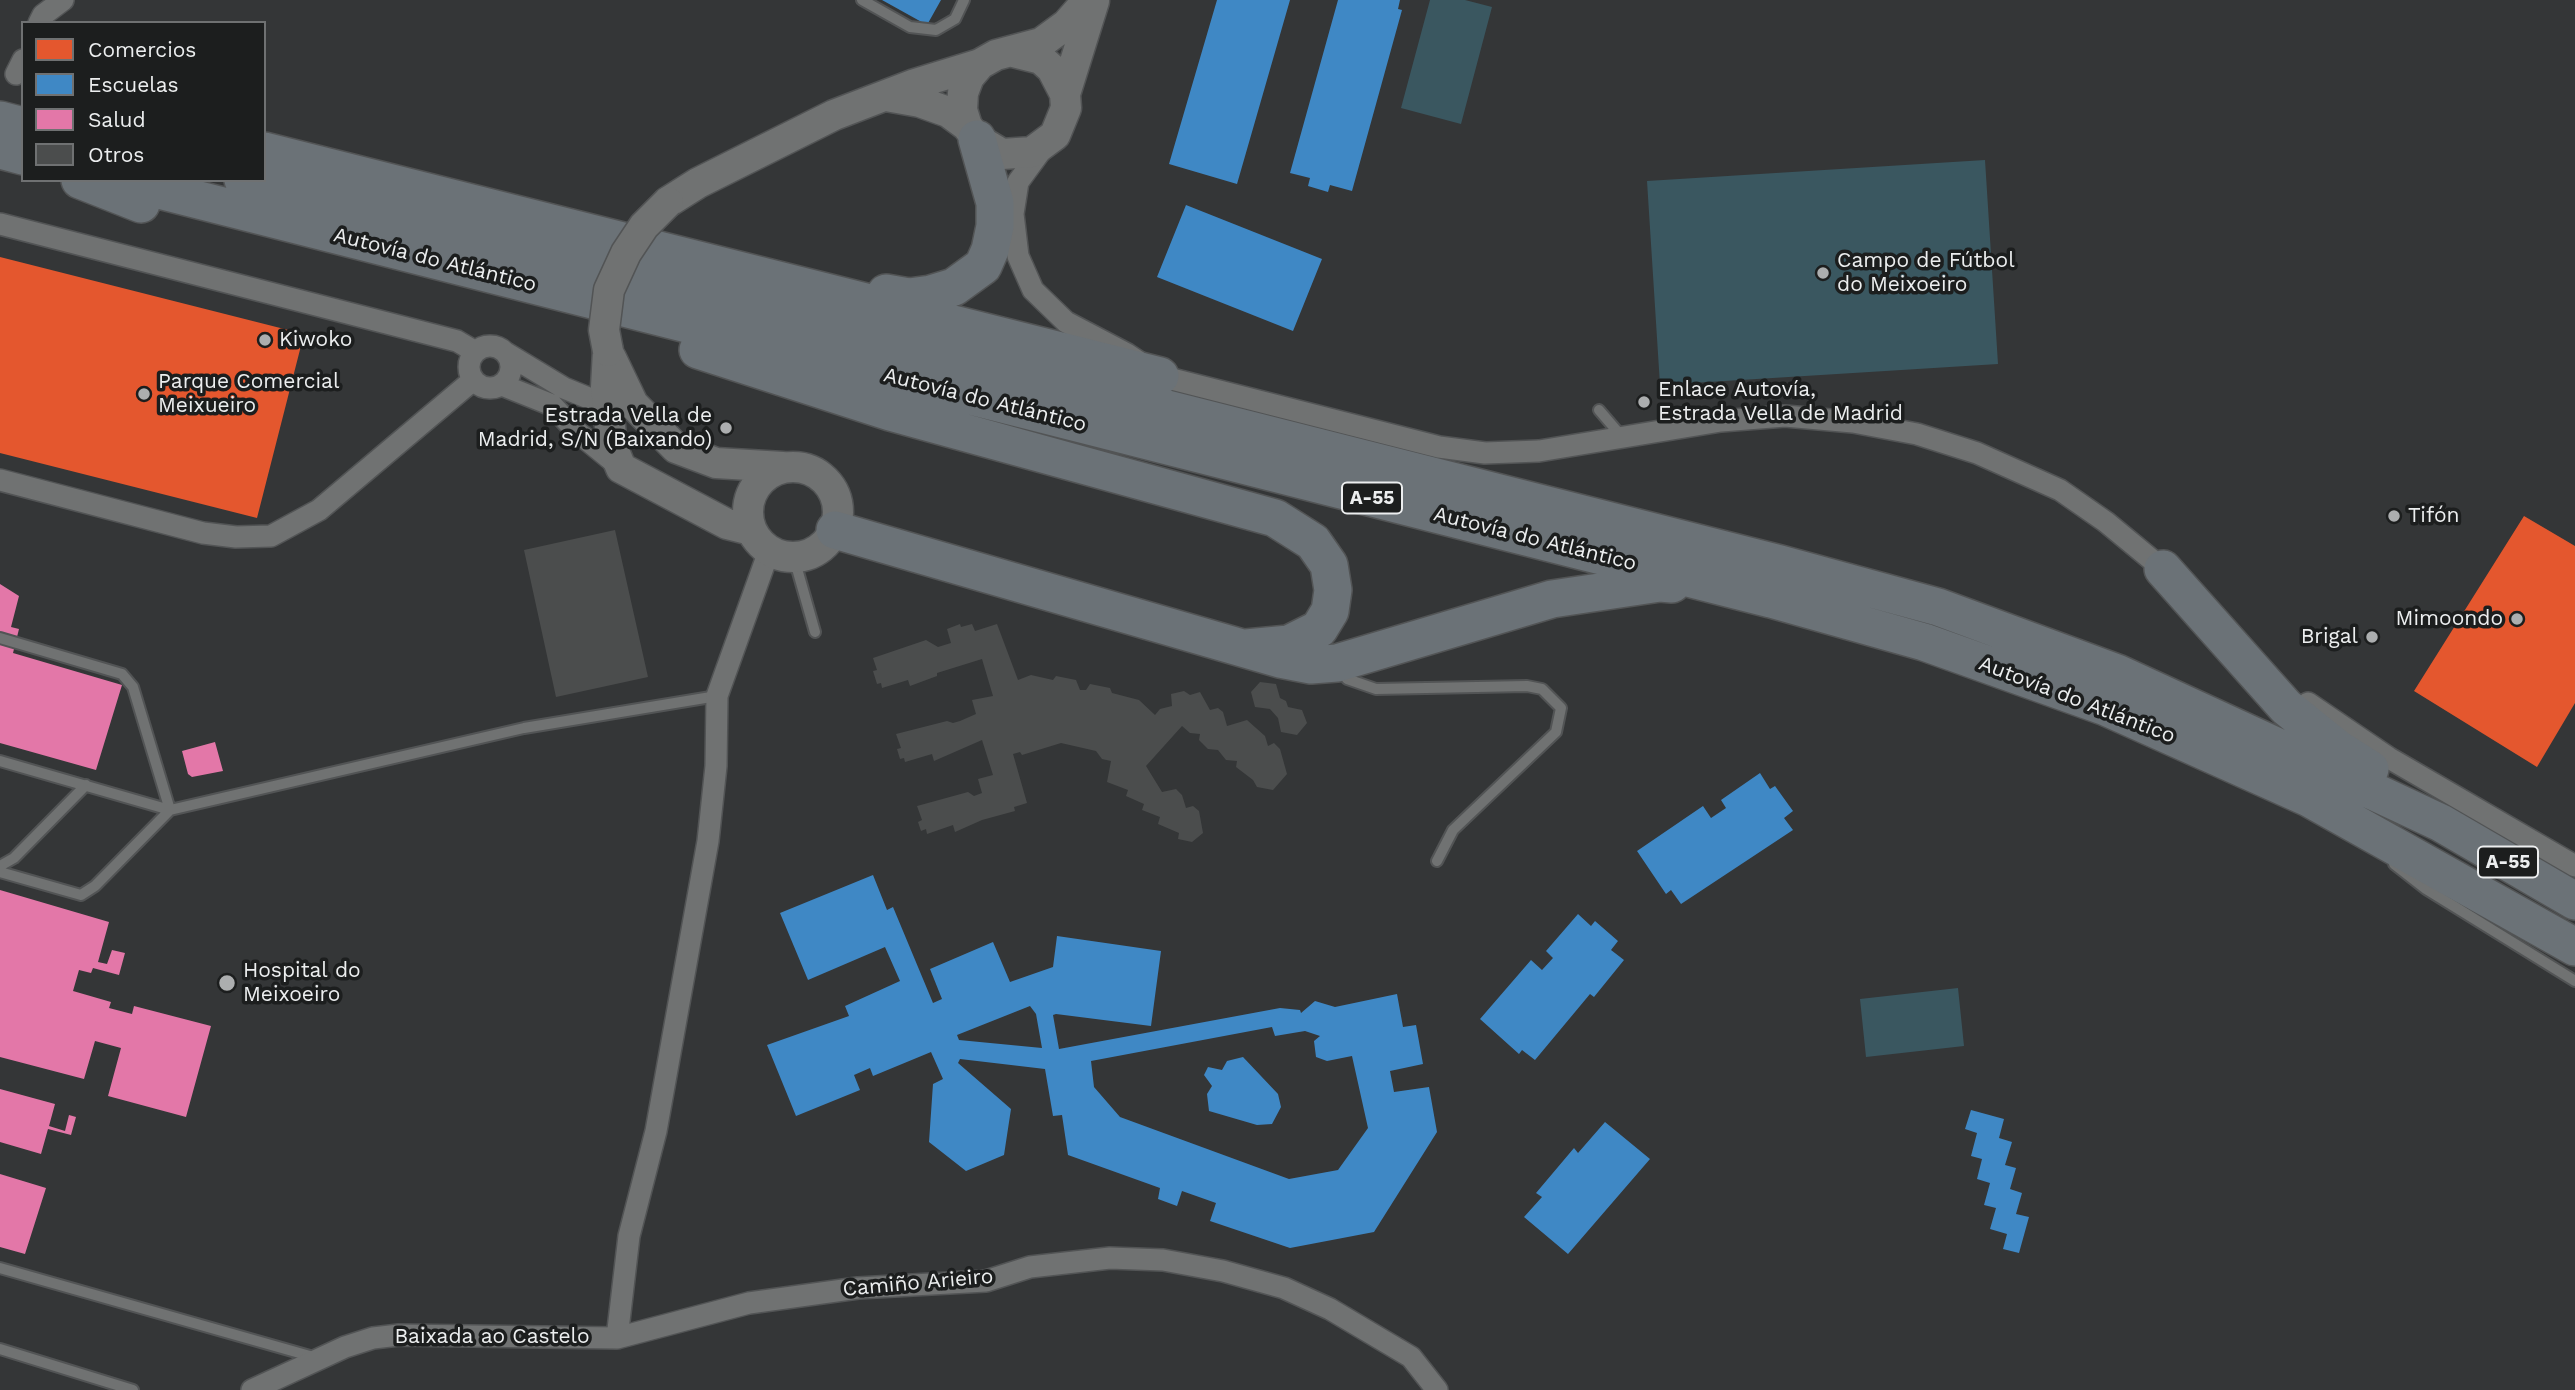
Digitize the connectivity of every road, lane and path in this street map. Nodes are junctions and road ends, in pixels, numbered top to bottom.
1 (63, 0) edge
2 (862, 0) edge
3 (964, 0) edge
4 (1088, 0) edge
5 (1094, 0) edge
6 (41, 21) edge
7 (1013, 52) junction
8 (981, 64) junction
9 (1065, 94) junction
10 (886, 96) junction
11 (972, 133) junction
12 (1045, 145) junction
13 (266, 152) edge
14 (85, 182) edge
15 (128, 182) edge
16 (251, 182) edge
17 (0, 225) edge
18 (802, 286) junction
19 (608, 351) junction
20 (474, 352) junction
21 (506, 353) junction
22 (1160, 376) junction
23 (472, 381) junction
24 (502, 385) junction
25 (608, 406) junction
26 (1599, 411) dead end
27 (1623, 438) junction
28 (716, 463) junction
29 (783, 467) junction
30 (621, 468) junction
31 (0, 480) edge
32 (835, 530) junction
33 (771, 546) junction
34 (2162, 569) junction
35 (1771, 599) junction
36 (815, 632) dead end
37 (0, 638) edge
38 (1246, 648) junction
39 (1337, 663) junction
40 (717, 696) junction
41 (0, 761) edge
42 (86, 785) junction
43 (2309, 798) junction
44 (170, 810) junction
45 (2441, 823) junction
46 (2373, 848) dead end
47 (2383, 856) dead end
48 (1437, 861) dead end
49 (0, 866) edge
50 (2575, 866) edge
51 (0, 872) edge
52 (2575, 901) edge
53 (2575, 947) edge
54 (2575, 981) edge
55 (0, 1268) edge
56 (617, 1338) junction
57 (0, 1349) edge
58 (319, 1358) junction
59 (133, 1390) edge
60 (252, 1390) edge
61 (1437, 1390) edge

1 - 6 street
2 - 3 lane
4 - 7 main road
5 - 9 main road
7 - 8 main road
7 - 9 main road
8 - 10 main road
8 - 11 main road
9 - 12 main road
10 - 11 main road
10 - 19 main road, bridge
11 - 12 main road
11 - 18 highway
12 - 22 street
13 - 18 highway
14 - 38 highway
15 - 35 highway, Autovía do Atlántico / A-55
16 - 45 highway, Autovía do Atlántico / A-55
17 - 20 street
18 - 22 highway
19 - 25 main road
19 - 28 main road
20 - 21 street
20 - 23 street
21 - 24 street
21 - 25 street
22 - 27 street
23 - 24 street
23 - 31 street
24 - 30 street
25 - 28 main road
25 - 30 main road
26 - 27 lane
27 - 34 street
28 - 29 main road
29 - 32 main road
29 - 33 main road
30 - 33 main road
32 - 33 main road
32 - 38 highway
33 - 36 lane
33 - 40 street
34 - 45 highway
34 - 50 street
35 - 39 highway
35 - 43 highway, Autovía do Atlántico / A-55
37 - 44 lane
38 - 39 highway
39 - 48 lane
40 - 44 lane
40 - 56 street
41 - 42 lane
42 - 44 lane
42 - 49 lane
43 - 46 lane
43 - 53 highway, Autovía do Atlántico / A-55
44 - 51 lane
45 - 52 highway, Autovía do Atlántico / A-55
47 - 54 lane
55 - 58 lane
56 - 58 street, Baixada ao Castelo
56 - 61 street, Camiño Arieiro
57 - 59 lane
58 - 60 street, Baixada ao Castelo

